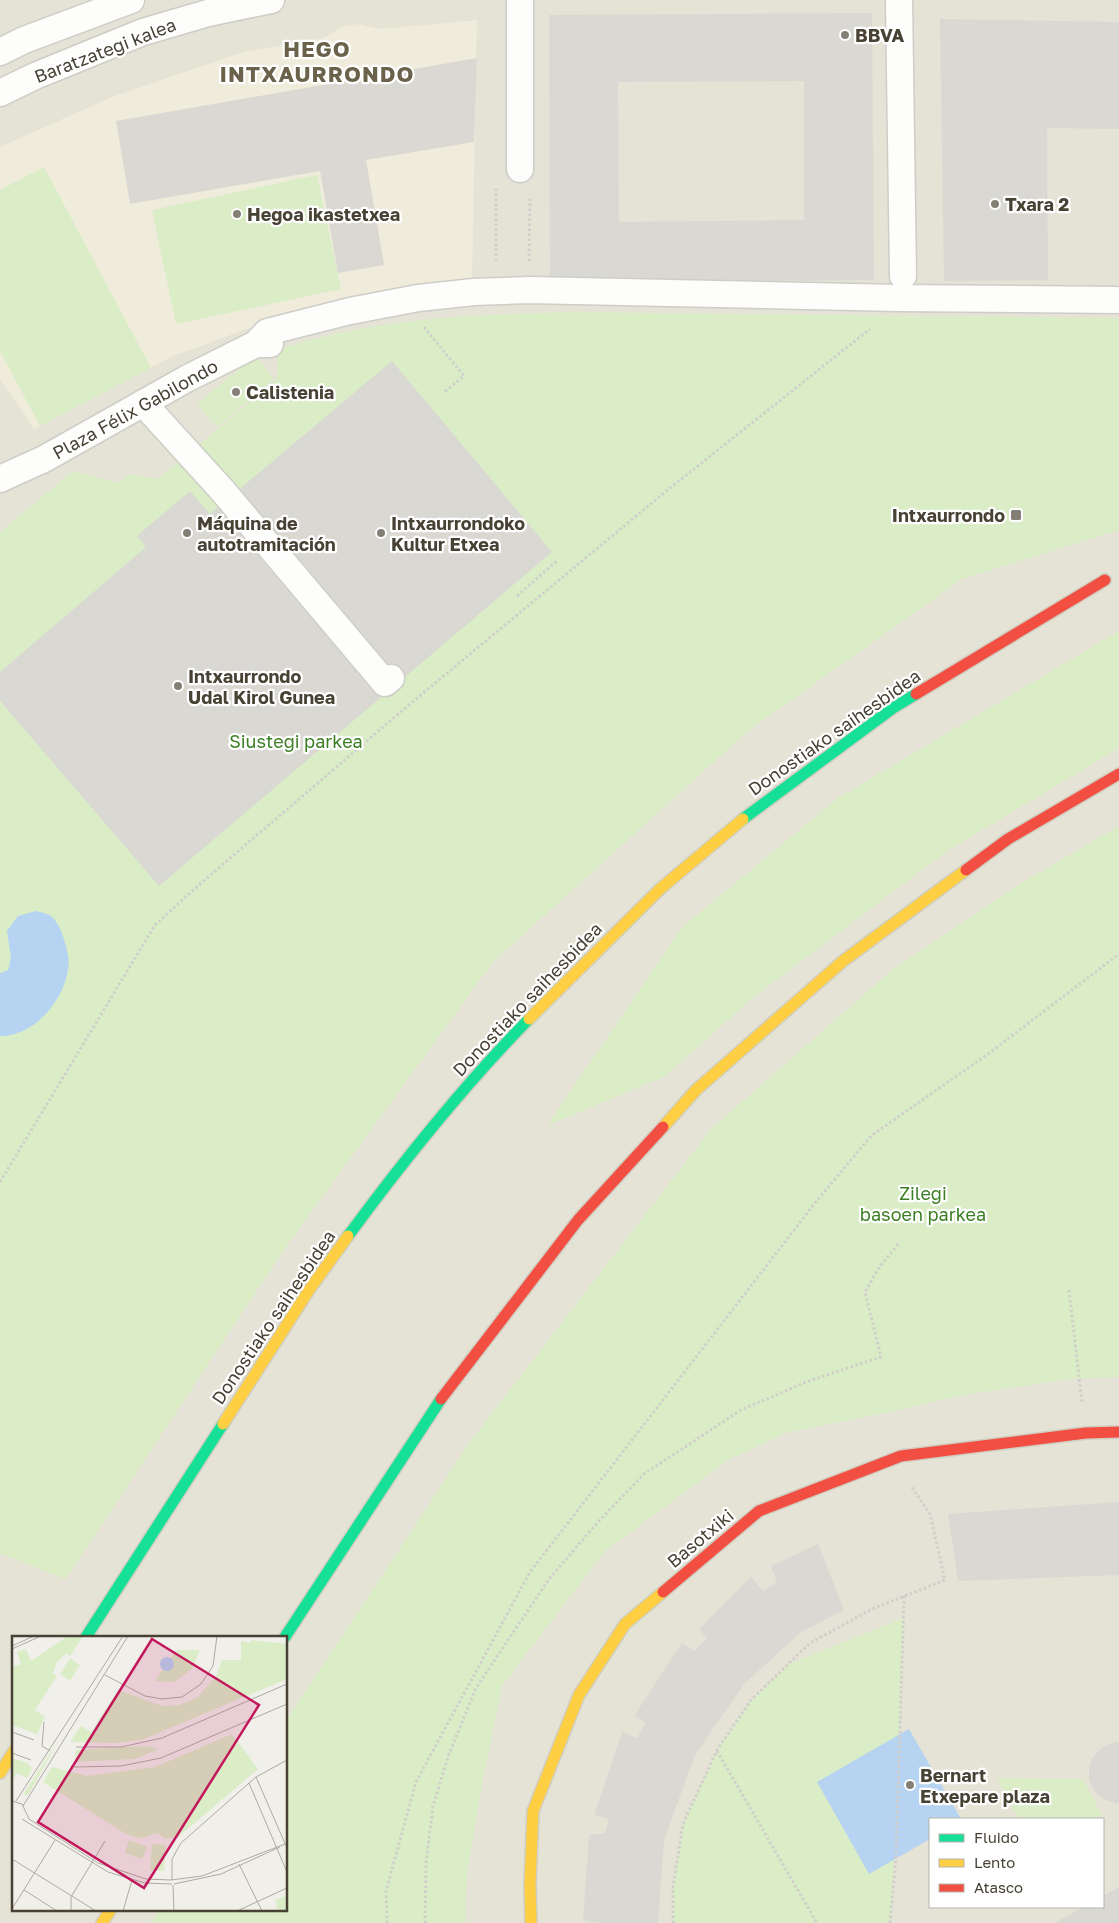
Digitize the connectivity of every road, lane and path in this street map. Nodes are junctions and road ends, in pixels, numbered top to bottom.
1 (131, 0) edge
2 (137, 0) edge
3 (271, 0) edge
4 (520, 0) edge
5 (899, 0) edge
6 (0, 52) edge
7 (35, 76) junction
8 (0, 93) edge
9 (520, 169) dead end
10 (496, 185) dead end
11 (530, 195) dead end
12 (496, 263) dead end
13 (529, 263) dead end
14 (901, 287) junction
15 (1119, 300) edge
16 (420, 323) dead end
17 (443, 393) dead end
18 (143, 403) junction
19 (0, 479) edge
20 (558, 560) dead end
21 (1105, 580) dead end
22 (517, 596) dead end
23 (391, 678) dead end
24 (1119, 774) edge
25 (1119, 954) edge
26 (0, 1182) edge
27 (899, 1244) dead end
28 (1069, 1290) dead end
29 (1119, 1432) edge
30 (1086, 1433) junction
31 (901, 1456) junction
32 (904, 1596) junction
33 (87, 1636) edge
34 (286, 1636) edge
35 (717, 1750) junction
36 (12, 1754) edge
37 (0, 1772) edge
38 (111, 1910) edge
39 (102, 1923) edge
40 (387, 1923) edge
41 (425, 1923) edge
42 (530, 1923) edge
43 (673, 1923) edge
44 (817, 1923) edge
45 (890, 1923) edge

1 - 6 street
2 - 7 street
3 - 7 street, Baratzategi kalea
4 - 9 street
5 - 14 street
7 - 8 street, Baratzategi kalea
10 - 12 path
11 - 13 path
14 - 15 street, Plaza Félix Gabilondo
14 - 18 street, Plaza Félix Gabilondo
14 - 26 path
16 - 17 path
18 - 19 street, Plaza Félix Gabilondo
18 - 23 street
20 - 22 path
21 - 33 main road, Donostiako saihesbidea
24 - 34 main road
25 - 40 path
27 - 41 path
28 - 30 path
29 - 30 main road, Basotxiki
30 - 31 main road, Basotxiki
31 - 32 path
31 - 42 main road, Basotxiki
32 - 35 path
32 - 45 path
35 - 43 path
35 - 44 path
36 - 37 main road
38 - 39 main road

